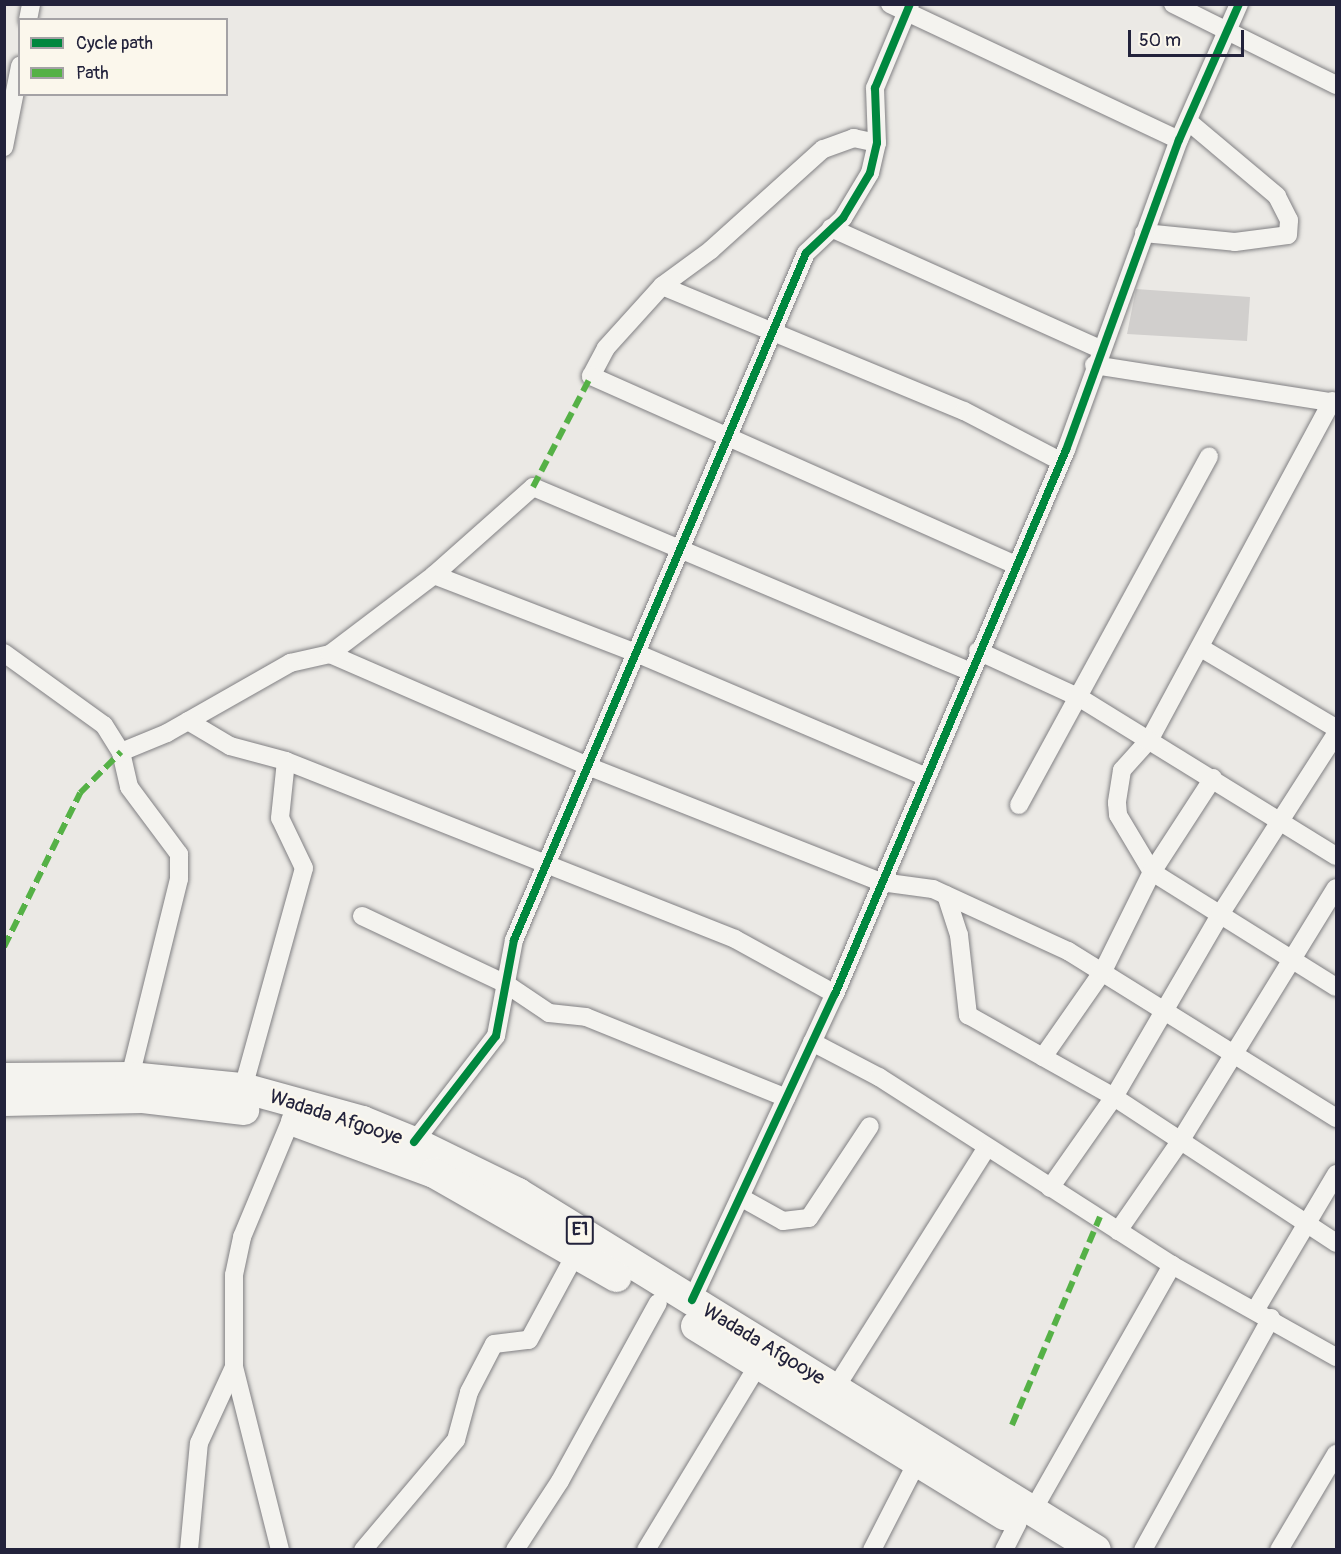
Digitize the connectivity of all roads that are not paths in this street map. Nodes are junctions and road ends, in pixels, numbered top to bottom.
1 (890, 4) edge
2 (1173, 4) edge
3 (1239, 4) edge
4 (908, 9) edge
5 (1228, 30) junction
6 (18, 76) edge
7 (1336, 85) edge
8 (1188, 120) junction
9 (1179, 140) junction
10 (877, 143) junction
11 (4, 147) edge
12 (831, 228) junction
13 (1144, 233) junction
14 (662, 286) junction
15 (775, 330) junction
16 (1097, 357) junction
17 (1334, 402) edge
18 (730, 439) junction
19 (1209, 456) dead end
20 (1060, 461) junction
21 (680, 548) junction
22 (1013, 564) junction
23 (434, 575) junction
24 (1201, 648) junction
25 (978, 651) junction
26 (4, 653) edge
27 (636, 653) junction
28 (330, 654) junction
29 (970, 672) junction
30 (1080, 698) junction
31 (188, 721) junction
32 (1336, 728) edge
33 (1336, 734) edge
34 (1150, 739) junction
35 (121, 752) junction
36 (285, 761) junction
37 (590, 766) junction
38 (925, 776) junction
39 (1214, 778) junction
40 (1019, 805) dead end
41 (1280, 818) junction
42 (1336, 856) edge
43 (549, 865) junction
44 (1152, 872) junction
45 (881, 882) junction
46 (1336, 888) edge
47 (946, 895) junction
48 (1221, 913) junction
49 (362, 916) dead end
50 (1292, 958) junction
51 (1103, 971) junction
52 (506, 984) junction
53 (1336, 987) edge
54 (835, 994) junction
55 (1166, 1008) junction
56 (812, 1042) junction
57 (1234, 1052) junction
58 (1043, 1057) junction
59 (130, 1077) junction
60 (4, 1078) edge
61 (243, 1088) junction
62 (1114, 1097) junction
63 (786, 1098) junction
64 (4, 1101) edge
65 (1336, 1118) edge
66 (291, 1120) junction
67 (870, 1126) dead end
68 (414, 1142) junction
69 (1179, 1143) junction
70 (986, 1149) junction
71 (1336, 1174) edge
72 (1050, 1188) junction
73 (740, 1197) junction
74 (1305, 1225) junction
75 (1118, 1231) junction
76 (1336, 1243) edge
77 (576, 1253) junction
78 (1172, 1265) junction
79 (692, 1300) junction
80 (658, 1303) junction
81 (1264, 1313) junction
82 (1336, 1358) edge
83 (758, 1365) junction
84 (234, 1367) junction
85 (836, 1387) junction
86 (1336, 1454) edge
87 (917, 1462) junction
88 (1025, 1516) junction
89 (189, 1550) edge
90 (280, 1550) edge
91 (363, 1550) edge
92 (515, 1550) edge
93 (646, 1550) edge
94 (872, 1550) edge
95 (1004, 1550) edge
96 (1059, 1550) edge
97 (1096, 1550) edge
98 (1143, 1550) edge
99 (1280, 1550) edge

1 - 4 street
2 - 5 street
3 - 5 street
4 - 9 street
4 - 10 street
5 - 7 street
5 - 8 street
6 - 11 street
8 - 9 street
8 - 13 street
9 - 13 street
10 - 12 street
10 - 14 street
12 - 15 street
12 - 16 street
13 - 16 street
14 - 15 street
14 - 18 street
15 - 18 street
15 - 20 street
16 - 17 street
16 - 20 street
17 - 24 street
18 - 21 street
18 - 22 street
19 - 30 street
20 - 22 street
21 - 23 street
21 - 27 street
21 - 29 street
22 - 25 street
23 - 27 street
23 - 28 street
24 - 32 street
24 - 34 street
25 - 29 street
25 - 30 street
26 - 35 street
27 - 37 street
27 - 38 street
28 - 31 street
28 - 37 street
29 - 38 street
30 - 34 street
30 - 40 street
31 - 35 street
31 - 36 street
33 - 41 street
34 - 39 street
34 - 44 street
35 - 59 street
36 - 43 street
36 - 61 street
37 - 43 street
37 - 45 street
38 - 45 street
39 - 41 street
39 - 44 street
41 - 42 street
41 - 48 street
43 - 52 street
43 - 54 street
44 - 48 street
44 - 51 street
45 - 47 street
45 - 54 street
46 - 50 street
47 - 51 street
47 - 58 street
48 - 50 street
48 - 55 street
49 - 52 street
50 - 53 street
50 - 57 street
51 - 55 street
51 - 58 street
52 - 63 street
52 - 68 street
54 - 56 street
55 - 57 street
55 - 62 street
56 - 63 street
56 - 70 street
57 - 65 street
57 - 69 street
58 - 62 street
59 - 60 highway, Wadada Afgooye / E1
59 - 61 highway, Wadada Afgooye / E1
61 - 68 highway, Wadada Afgooye / E1
62 - 69 street
62 - 72 street
63 - 73 street
64 - 66 highway, Wadada Afgooye / E1
66 - 77 highway, Wadada Afgooye / E1
66 - 84 street
67 - 73 street
68 - 79 highway, Wadada Afgooye / E1
69 - 74 street
69 - 75 street
70 - 72 street
70 - 85 street
71 - 74 street
72 - 75 street
73 - 79 street
74 - 76 street
74 - 81 street
75 - 78 street
77 - 80 highway, Wadada Afgooye / E1
77 - 91 street
78 - 81 street
78 - 88 street
79 - 85 highway, Wadada Afgooye / E1
80 - 83 highway, Wadada Afgooye / E1
80 - 92 street
81 - 82 street
81 - 98 street
83 - 87 highway, Wadada Afgooye / E1
83 - 93 street
84 - 89 street
84 - 90 street
85 - 88 highway, Wadada Afgooye / E1
86 - 99 street
87 - 88 highway, Wadada Afgooye / E1
87 - 94 street
88 - 95 street
88 - 96 highway, Wadada Afgooye / E1
88 - 97 highway, Wadada Afgooye / E1

